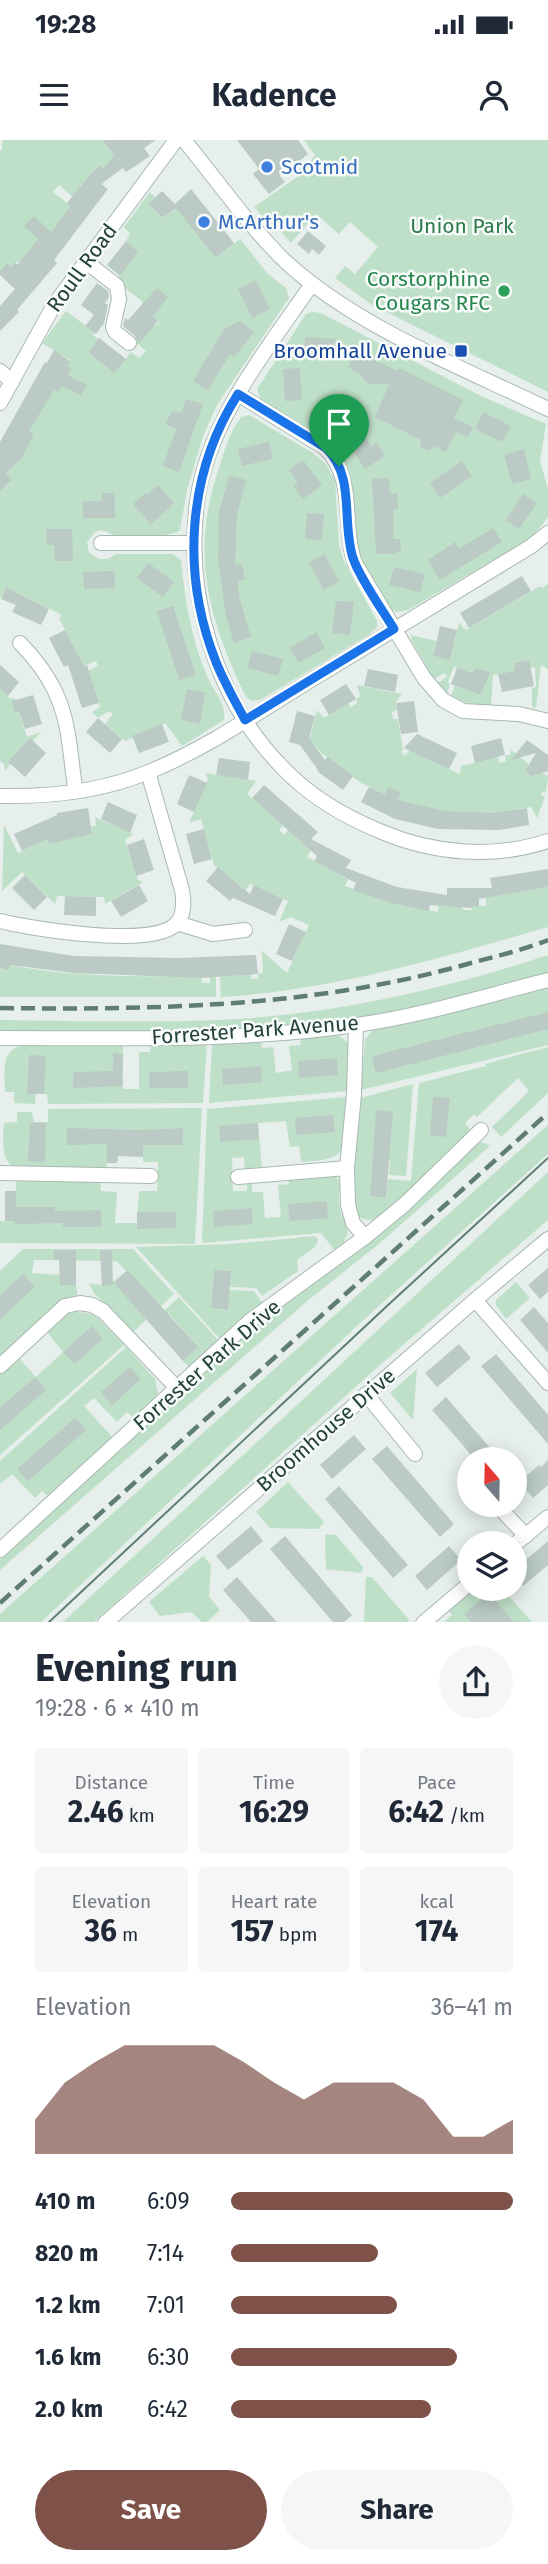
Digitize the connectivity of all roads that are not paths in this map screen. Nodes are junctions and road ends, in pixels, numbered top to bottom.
1 (176, 140) edge
2 (184, 140) edge
3 (85, 261) junction
4 (312, 284) junction
5 (129, 343) dead end
6 (0, 371) edge
7 (12, 382) junction
8 (238, 394) junction
9 (0, 403) edge
10 (548, 408) edge
11 (548, 533) edge
12 (101, 543) dead end
13 (194, 543) junction
14 (394, 629) junction
15 (20, 643) dead end
16 (245, 720) junction
17 (548, 721) edge
18 (148, 772) junction
19 (76, 791) junction
20 (0, 796) edge
21 (548, 841) edge
22 (0, 921) edge
23 (177, 923) junction
24 (245, 930) dead end
25 (548, 981) edge
26 (356, 1025) junction
27 (0, 1038) edge
28 (481, 1130) dead end
29 (347, 1168) junction
30 (0, 1173) edge
31 (151, 1177) dead end
32 (239, 1177) dead end
33 (365, 1237) junction
34 (548, 1239) edge
35 (475, 1300) junction
36 (0, 1366) edge
37 (548, 1382) edge
38 (176, 1387) junction
39 (366, 1394) junction
40 (415, 1454) dead end
41 (548, 1517) edge
42 (527, 1534) edge
43 (0, 1550) edge
44 (457, 1594) edge
45 (105, 1622) edge
46 (423, 1622) edge

1 - 3 street, Roull Road
2 - 4 street
3 - 5 street
3 - 7 street, Roull Road
4 - 8 street
4 - 10 street
6 - 7 street
7 - 9 street, Roull Road
8 - 13 street
8 - 14 street
11 - 14 street
12 - 13 street
13 - 16 street
14 - 16 street
14 - 17 street
15 - 19 street
16 - 18 street
16 - 21 street
18 - 19 street
18 - 23 street
19 - 20 street
22 - 23 street
23 - 24 street
25 - 26 street, Forrester Park Avenue
26 - 27 street, Forrester Park Avenue
26 - 29 street
28 - 33 street, Forrester Park Drive
29 - 32 street
29 - 33 street
30 - 31 street
33 - 38 street, Forrester Park Drive
34 - 35 street, Broomhouse Drive
35 - 37 street
35 - 39 street, Broomhouse Drive
36 - 38 street
38 - 43 street, Forrester Park Drive
39 - 40 street
39 - 45 street, Broomhouse Drive
41 - 42 street
44 - 46 street

